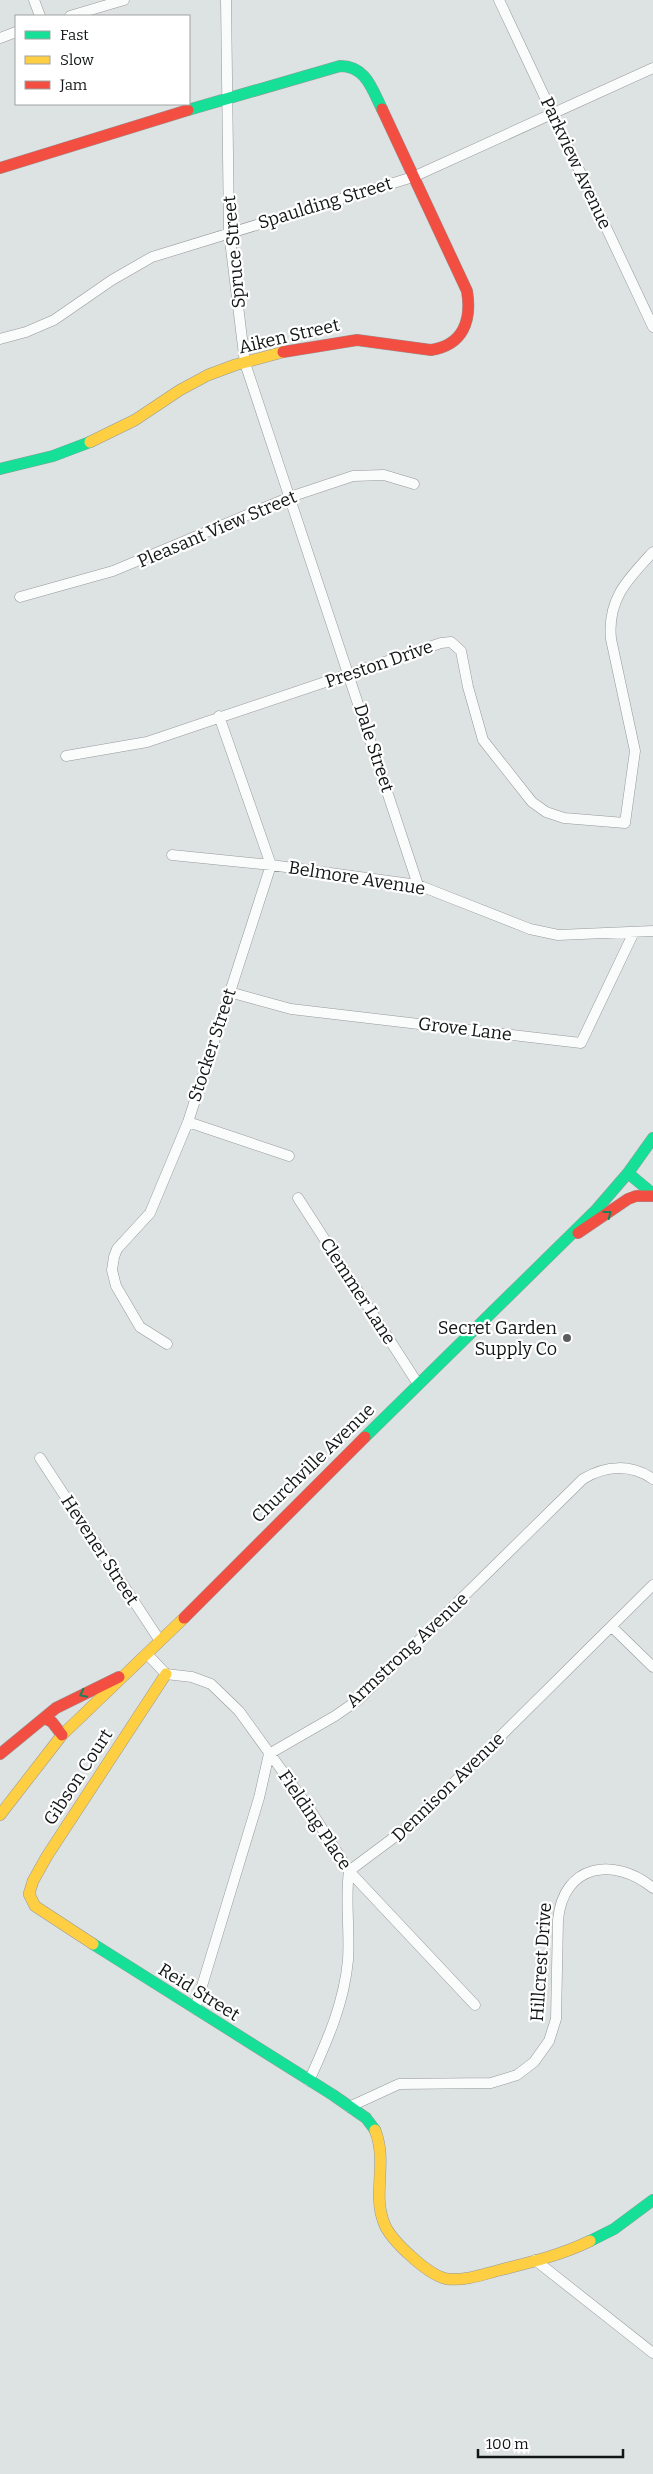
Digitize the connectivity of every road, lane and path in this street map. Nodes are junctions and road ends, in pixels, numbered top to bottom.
1 (34, 0) edge
2 (124, 0) edge
3 (226, 0) edge
4 (500, 0) edge
5 (40, 15) edge
6 (73, 15) edge
7 (15, 32) edge
8 (0, 38) edge
9 (653, 68) edge
10 (226, 97) junction
11 (552, 112) junction
12 (0, 168) edge
13 (413, 176) junction
14 (229, 232) junction
15 (653, 327) edge
16 (0, 340) edge
17 (245, 363) junction
18 (0, 468) edge
19 (414, 484) dead end
20 (290, 497) junction
21 (653, 552) edge
22 (20, 597) dead end
23 (350, 674) junction
24 (220, 716) junction
25 (66, 756) dead end
26 (172, 856) dead end
27 (271, 865) junction
28 (418, 885) junction
29 (653, 931) edge
30 (634, 932) junction
31 (229, 992) junction
32 (188, 1122) junction
33 (653, 1138) edge
34 (289, 1156) dead end
35 (628, 1173) junction
36 (653, 1194) edge
37 (298, 1198) dead end
38 (566, 1239) junction
39 (167, 1344) dead end
40 (418, 1384) junction
41 (40, 1458) dead end
42 (653, 1479) edge
43 (653, 1585) edge
44 (612, 1626) junction
45 (160, 1641) junction
46 (147, 1654) junction
47 (653, 1667) edge
48 (166, 1674) junction
49 (124, 1675) junction
50 (46, 1719) junction
51 (62, 1735) junction
52 (0, 1754) edge
53 (269, 1754) junction
54 (0, 1815) edge
55 (349, 1871) junction
56 (653, 1888) edge
57 (33, 1903) joint
58 (475, 2005) dead end
59 (195, 2009) junction
60 (309, 2081) junction
61 (349, 2106) junction
62 (653, 2200) edge
63 (535, 2260) junction
64 (653, 2353) edge

1 - 5 street
2 - 6 street
3 - 10 street, Spruce Street
4 - 11 street, Parkview Avenue
7 - 8 street
9 - 11 street, Spaulding Street
10 - 12 street, Aiken Street
10 - 13 street, Aiken Street
10 - 14 street, Spruce Street
11 - 13 street, Spaulding Street
11 - 15 street, Parkview Avenue
13 - 14 street, Spaulding Street
13 - 17 street, Aiken Street
14 - 16 street, Spaulding Street
14 - 17 street, Spruce Street
17 - 18 street, Aiken Street
17 - 20 street, Spruce Street
19 - 20 street, Pleasant View Street
20 - 22 street, Pleasant View Street
20 - 23 street, Dale Street
21 - 23 street, Preston Drive
23 - 24 street, Preston Drive
23 - 28 street, Dale Street
24 - 25 street, Preston Drive
24 - 27 street
26 - 27 street, Belmore Avenue
27 - 28 street, Belmore Avenue
27 - 31 street, Stocker Street
28 - 30 street, Belmore Avenue
29 - 30 street, Belmore Avenue
30 - 31 street, Grove Lane
31 - 32 street, Stocker Street
32 - 34 street
32 - 39 street, Stocker Street
33 - 35 street, Churchville Avenue
35 - 36 street
35 - 38 street, Churchville Avenue
38 -> 36 street
37 - 40 street, Clemmer Lane
38 - 40 street, Churchville Avenue
40 - 45 street, Churchville Avenue
41 - 45 street, Hevener Street
42 - 53 street, Armstrong Avenue
43 - 44 street, Dennison Avenue
44 - 47 street
44 - 55 street, Dennison Avenue
45 - 46 street, Churchville Avenue
46 - 48 street
46 - 49 street, Churchville Avenue
48 - 53 street, Fielding Place
48 - 57 street, Gibson Court
49 -> 50 street
49 - 51 street, Churchville Avenue
50 - 51 street
50 - 52 street
51 - 54 street, Churchville Avenue
53 - 55 street, Fielding Place
53 - 59 street
55 - 58 street, Fielding Place
55 - 60 street
56 - 61 street, Hillcrest Drive
57 - 59 street, Reid Street
59 - 60 street, Reid Street
60 - 61 street, Reid Street
61 - 63 street
62 - 63 street
63 - 64 street

